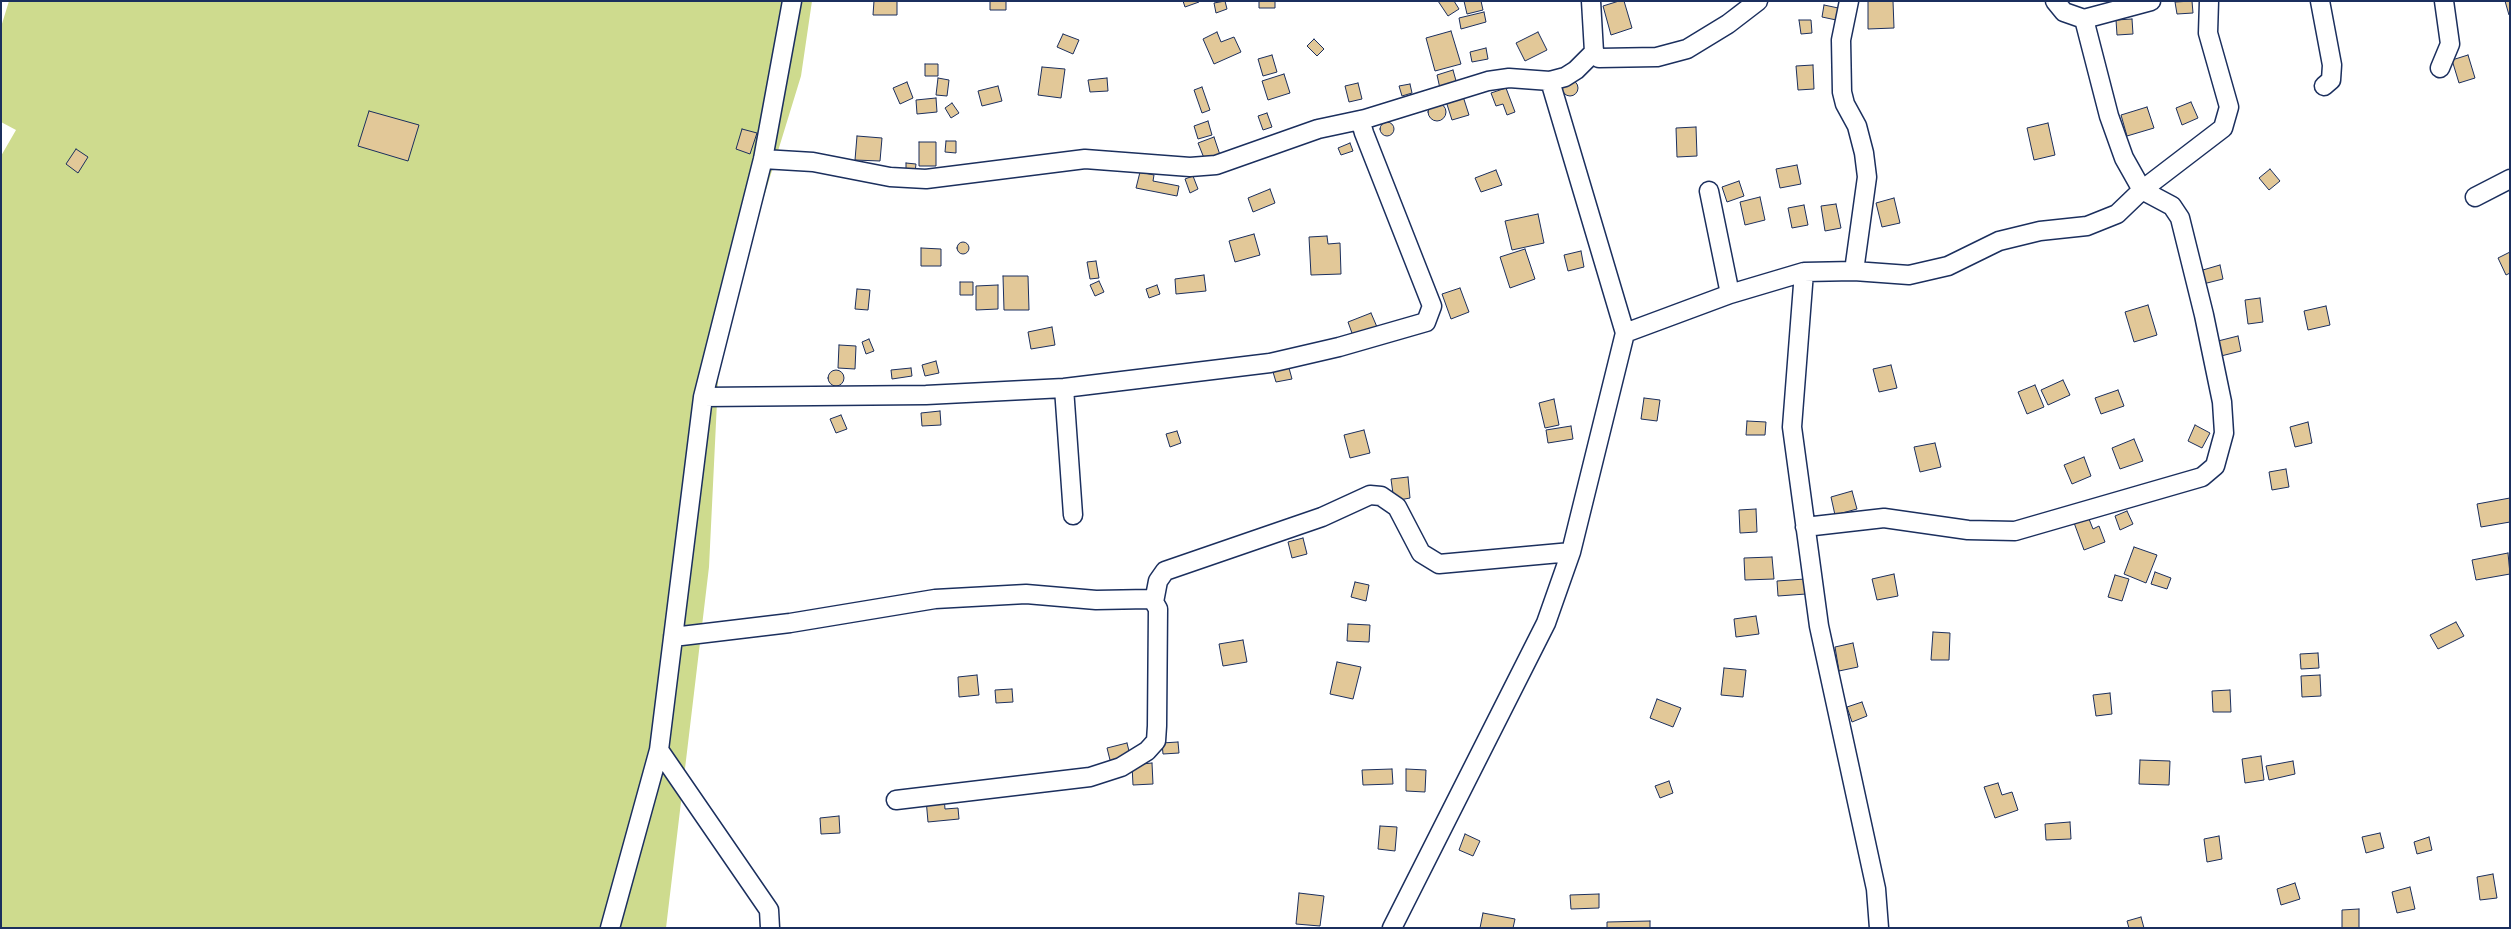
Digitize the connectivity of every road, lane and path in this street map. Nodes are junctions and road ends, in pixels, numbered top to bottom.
1 (792, 1) edge
2 (1591, 1) edge
3 (1758, 1) edge
4 (1849, 1) edge
5 (2055, 1) edge
6 (2151, 1) edge
7 (2209, 1) edge
8 (2320, 1) edge
9 (2444, 1) edge
10 (2084, 20) junction
11 (1594, 52) junction
12 (2440, 68) dead end
13 (1550, 81) junction
14 (2324, 86) dead end
15 (1365, 118) junction
16 (762, 160) junction
17 (2510, 179) edge
18 (1709, 190) dead end
19 (2142, 190) junction
20 (2476, 196) dead end
21 (1854, 270) junction
22 (1804, 272) junction
23 (1730, 294) junction
24 (1625, 333) junction
25 (1064, 388) junction
26 (703, 397) junction
27 (1073, 515) dead end
28 (1805, 527) junction
29 (1571, 552) junction
30 (1154, 602) junction
31 (673, 637) junction
32 (658, 750) junction
33 (896, 800) dead end
34 (610, 928) edge
35 (770, 928) edge
36 (1392, 928) edge
37 (1879, 928) edge

1 - 16 street
2 - 11 street
3 - 11 street
4 - 21 street
5 - 10 street
6 - 10 street
7 - 19 street
8 - 14 street
9 - 12 street
10 - 19 street
11 - 13 street
13 - 15 street
13 - 24 street
15 - 16 street
15 - 25 street
16 - 26 street
17 - 20 street
18 - 23 street
19 - 21 street
19 - 28 street
21 - 22 street
22 - 23 street
22 - 28 street
23 - 24 street
24 - 29 street
25 - 26 street
25 - 27 street
26 - 31 street
28 - 37 street
29 - 30 street
29 - 36 street
30 - 31 street
30 - 33 street
31 - 32 street
32 - 34 street
32 - 35 street

